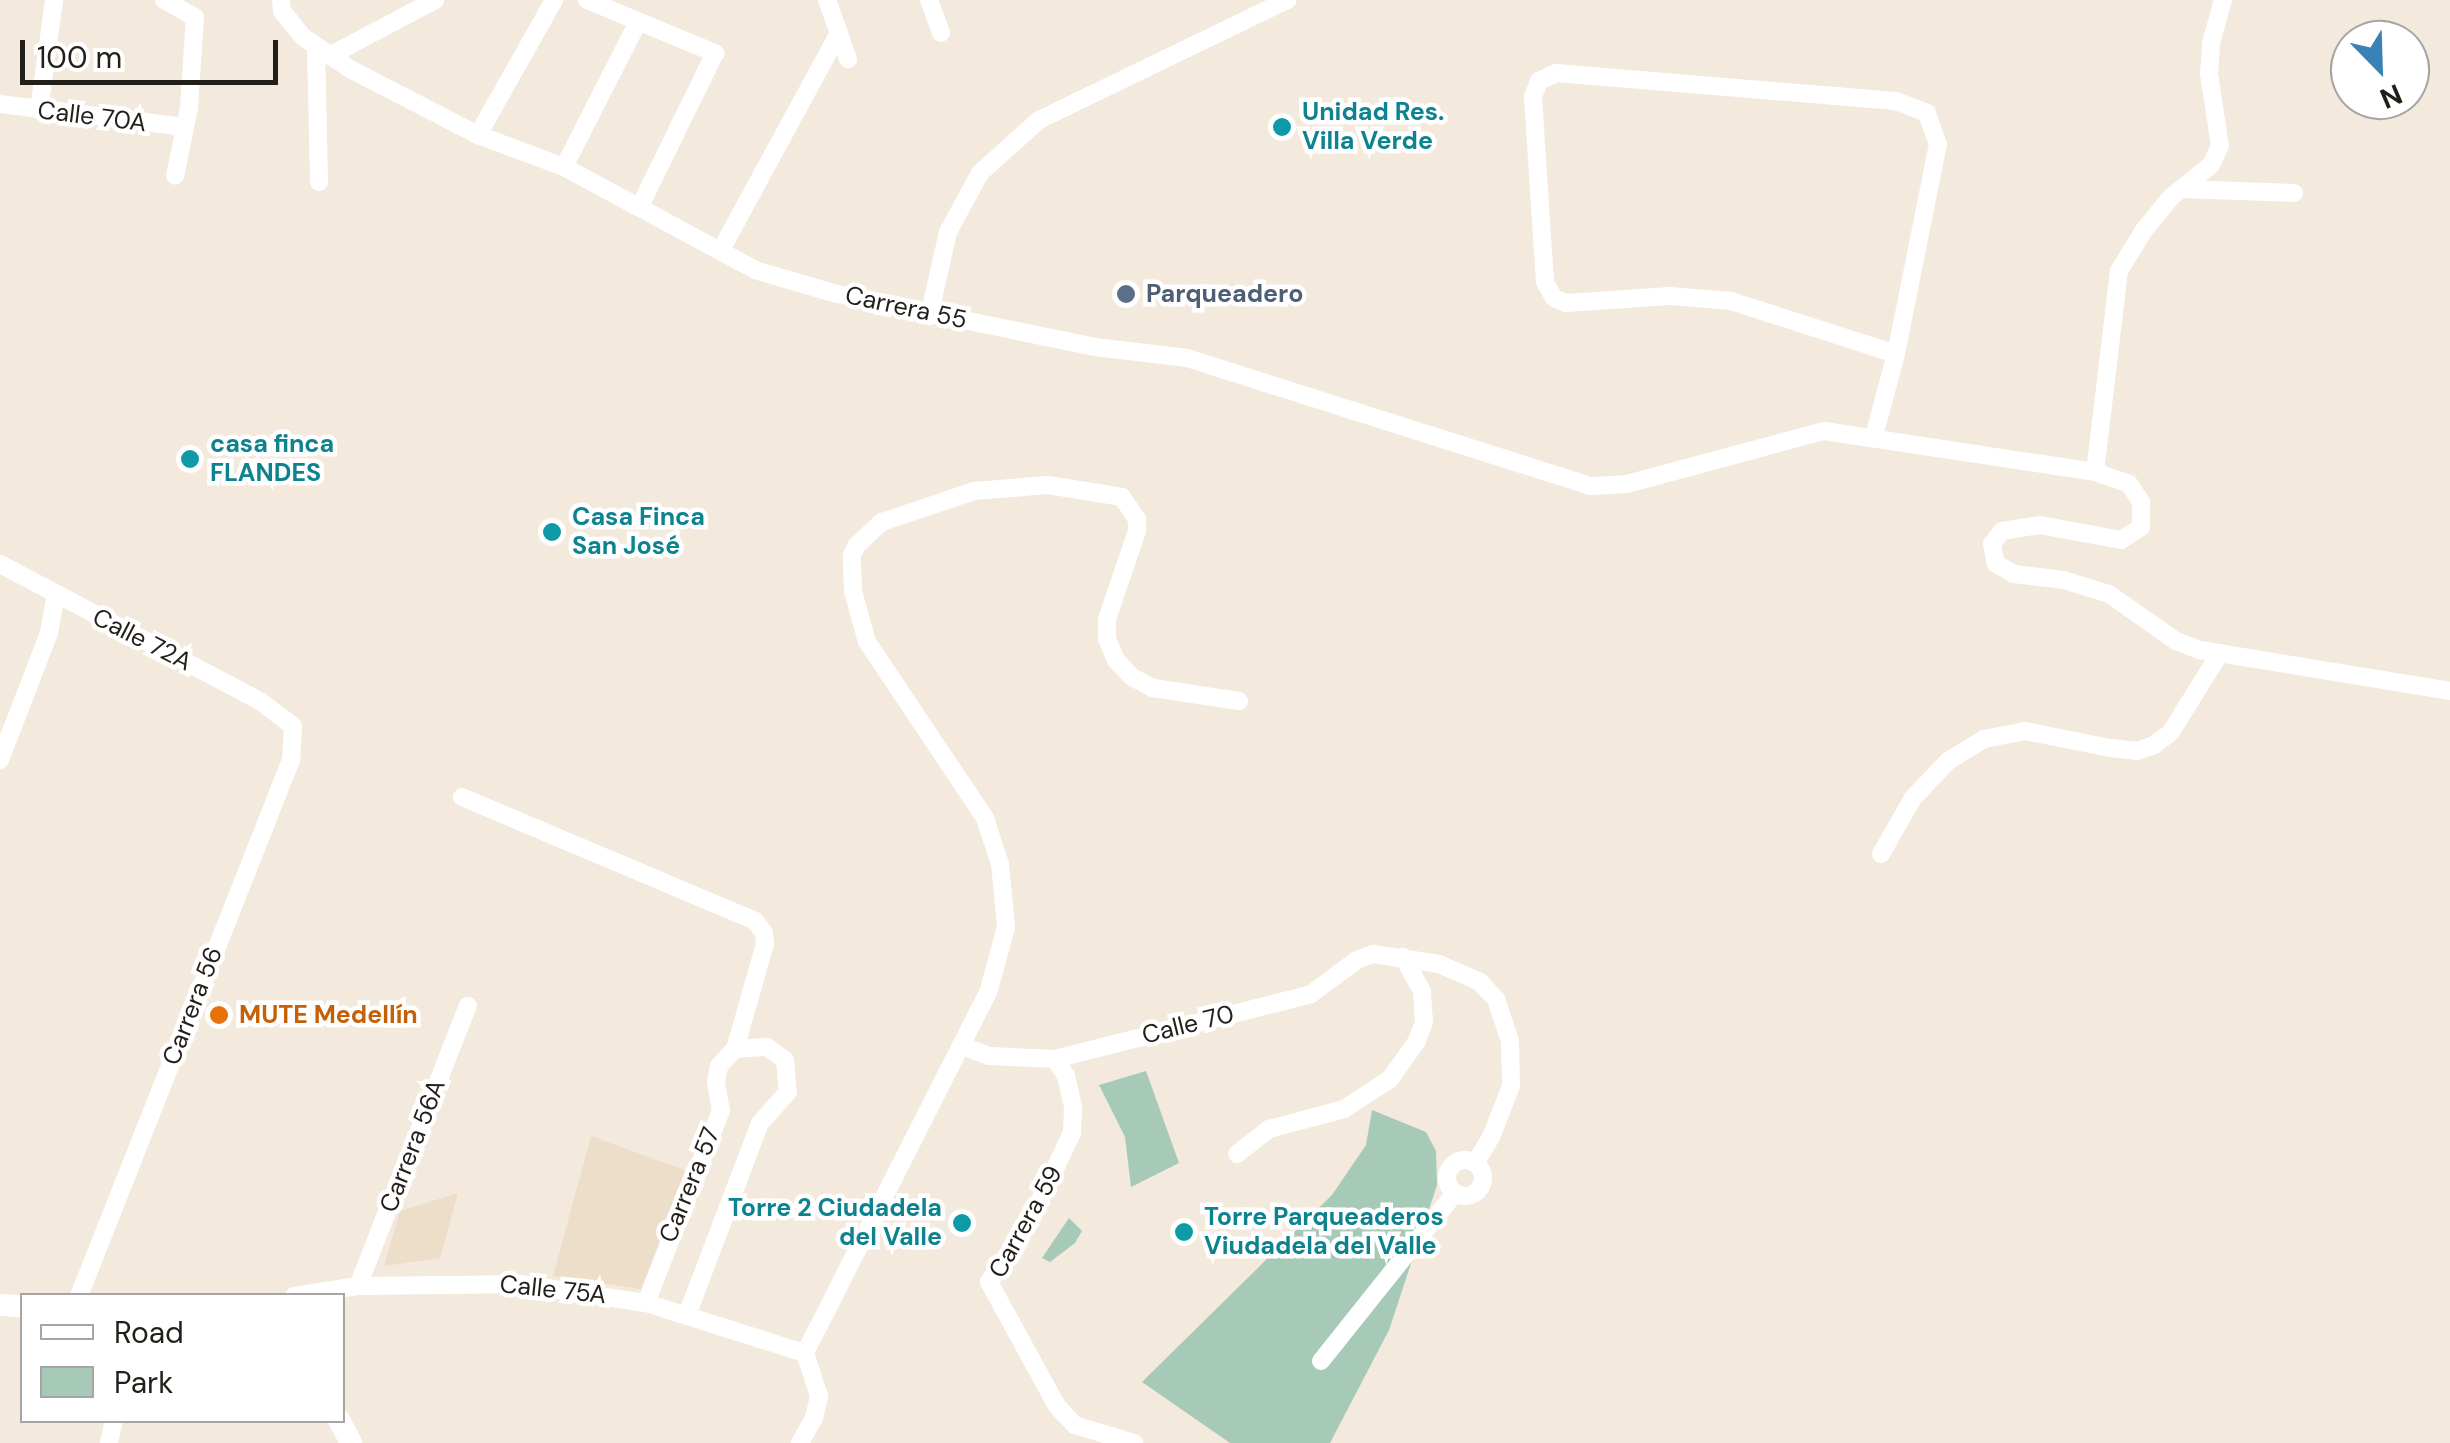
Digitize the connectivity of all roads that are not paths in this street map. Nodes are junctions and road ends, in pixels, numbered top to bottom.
1 (54, 0) edge
2 (164, 0) edge
3 (280, 0) edge
4 (435, 0) edge
5 (554, 0) edge
6 (587, 0) edge
7 (826, 0) edge
8 (930, 0) edge
9 (1287, 0) edge
10 (2224, 0) edge
11 (637, 24) junction
12 (839, 33) junction
13 (941, 33) dead end
14 (323, 52) junction
15 (848, 59) dead end
16 (0, 104) edge
17 (39, 110) junction
18 (185, 127) junction
19 (478, 135) junction
20 (564, 168) junction
21 (175, 176) dead end
22 (319, 182) dead end
23 (2182, 189) junction
24 (2294, 193) dead end
25 (640, 206) junction
26 (721, 250) junction
27 (930, 312) junction
28 (1896, 354) junction
29 (1874, 436) junction
30 (2095, 472) junction
31 (0, 564) edge
32 (56, 596) junction
33 (2220, 653) junction
34 (2450, 691) edge
35 (1239, 701) dead end
36 (284, 718) joint
37 (0, 760) edge
38 (462, 797) dead end
39 (1881, 854) dead end
40 (1403, 956) junction
41 (468, 1006) dead end
42 (963, 1046) junction
43 (734, 1049) junction
44 (1054, 1059) junction
45 (1237, 1154) dead end
46 (1476, 1162) junction
47 (1455, 1193) junction
48 (358, 1286) junction
49 (80, 1293) edge
50 (313, 1293) edge
51 (646, 1303) junction
52 (688, 1313) junction
53 (805, 1353) junction
54 (1321, 1362) dead end
55 (801, 1441) edge
56 (1134, 1443) edge

1 - 17 street
2 - 18 street
3 - 14 street, Carrera 55
4 - 14 street
5 - 19 street
6 - 11 street
7 - 12 street
8 - 13 street
9 - 27 street
10 - 23 street
11 - 20 street
11 - 25 street
12 - 15 street
12 - 26 street
14 - 19 street, Carrera 55
14 - 22 street
16 - 17 street, Calle 70A
17 - 18 street, Calle 70A
18 - 21 street
19 - 20 street, Carrera 55
20 - 25 street, Carrera 55
23 - 24 street
23 - 30 street
25 - 26 street, Carrera 55
26 - 27 street, Carrera 55
27 - 29 street, Carrera 55
28 - 28 street
28 - 29 street
29 - 30 street
30 - 33 street
31 - 32 street, Calle 72A
32 - 36 street, Calle 72A
32 - 37 street
33 - 34 street
33 - 39 street
35 - 42 street
36 - 49 street, Carrera 56
38 - 43 street
40 - 44 street, Calle 70
40 - 45 street
40 - 46 street
41 - 48 street, Carrera 56A
42 - 44 street, Calle 70
42 - 53 street
43 - 51 street, Carrera 57
43 - 52 street, Carrera 57
44 - 56 street, Carrera 59
46 - 47 street
46 - 47 street
47 - 54 street
48 - 50 street, Calle 75A
48 - 51 street, Calle 75A
51 - 52 street, Calle 75A
52 - 53 street, Calle 75A
53 - 55 street

